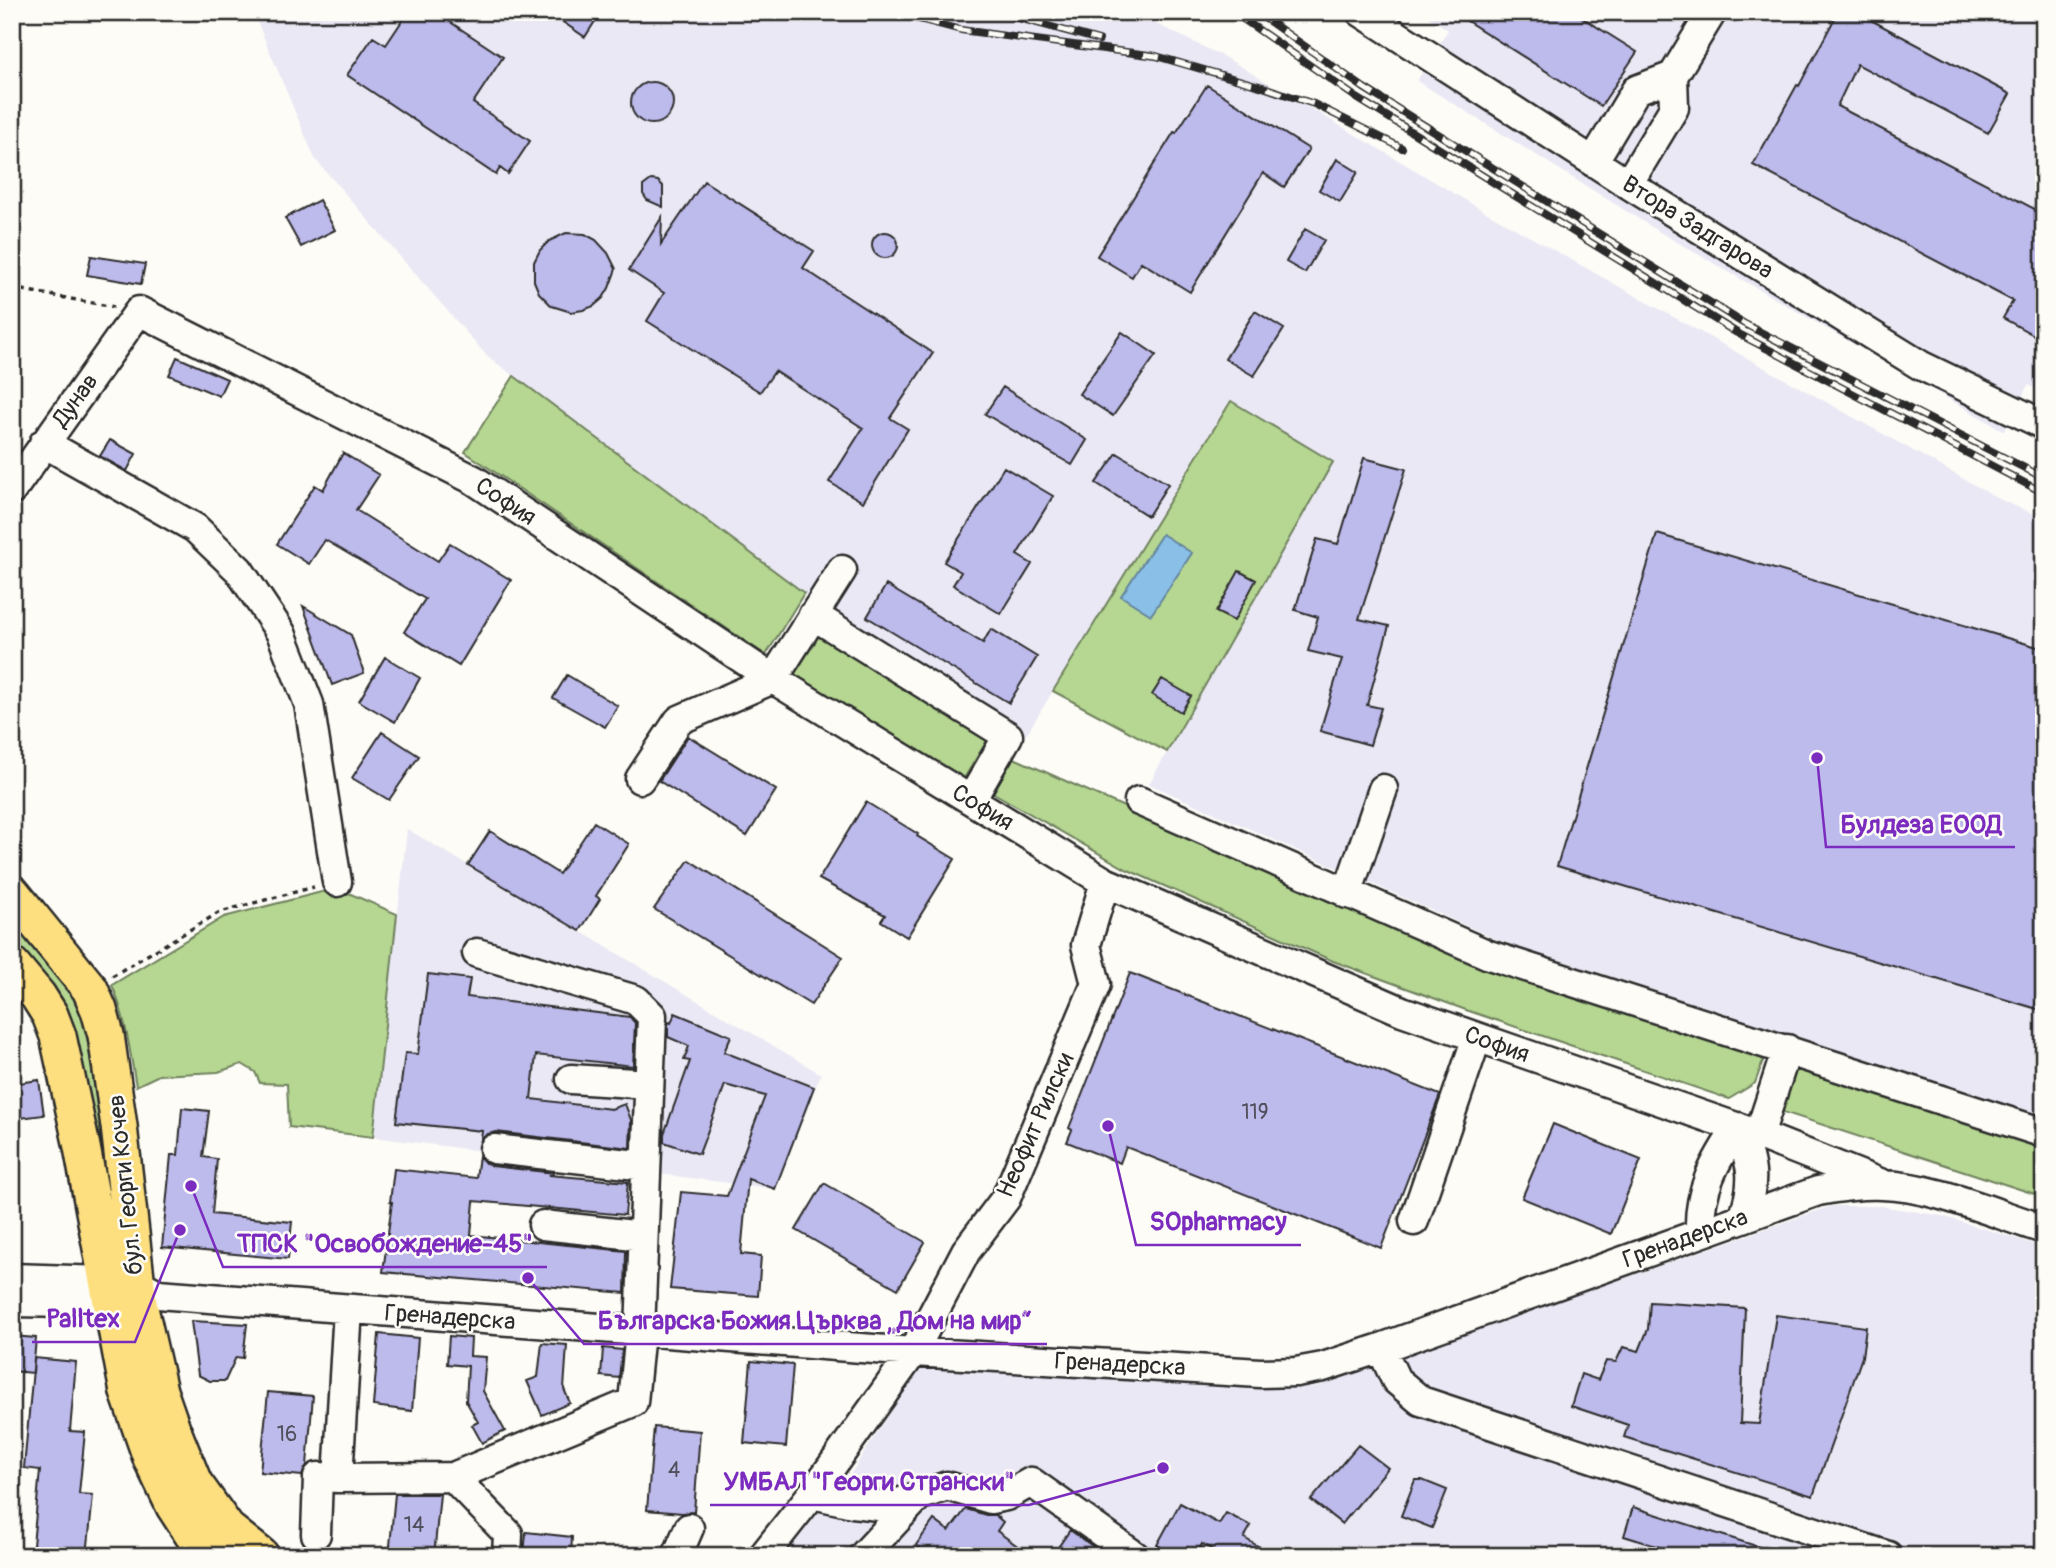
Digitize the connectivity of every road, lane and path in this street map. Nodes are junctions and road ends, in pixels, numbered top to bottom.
1 (1361, 12) edge
2 (1712, 12) edge
3 (1672, 76) junction
4 (1593, 162) junction
5 (1628, 184) junction
6 (12, 289) edge
7 (139, 311) junction
8 (2044, 425) edge
9 (44, 443) junction
10 (12, 490) edge
11 (842, 570) dead end
12 (813, 615) junction
13 (773, 679) junction
14 (640, 779) dead end
15 (1383, 789) dead end
16 (971, 800) junction
17 (1139, 801) dead end
18 (337, 882) joint
19 (1105, 882) junction
20 (12, 893) edge
21 (1347, 894) junction
22 (477, 953) dead end
23 (12, 965) edge
24 (90, 989) junction
25 (1477, 1037) junction
26 (1785, 1056) junction
27 (571, 1079) dead end
28 (649, 1084) junction
29 (1748, 1131) junction
30 (2044, 1133) edge
31 (494, 1149) dead end
32 (646, 1166) junction
33 (1885, 1185) junction
34 (1742, 1218) junction
35 (1415, 1221) dead end
36 (543, 1225) dead end
37 (2044, 1230) edge
38 (1700, 1233) junction
39 (643, 1236) junction
40 (12, 1278) edge
41 (130, 1293) junction
42 (12, 1302) edge
43 (348, 1309) junction
44 (640, 1332) junction
45 (1381, 1348) junction
46 (913, 1352) junction
47 (453, 1476) junction
48 (338, 1478) junction
49 (812, 1494) junction
50 (917, 1498) junction
51 (689, 1528) dead end
52 (316, 1534) dead end
53 (210, 1548) edge
54 (261, 1556) edge
55 (507, 1556) edge
56 (677, 1556) edge
57 (763, 1556) edge
58 (863, 1556) edge
59 (1135, 1556) edge
60 (1888, 1556) edge

1 - 4 street, Втора Задгарова
2 - 3 street
3 - 4 street
3 - 5 street
4 - 5 street, Втора Задгарова
5 - 8 street, Втора Задгарова
6 - 7 path
7 - 9 street, Дунав
7 - 13 street, София
9 - 10 street, Дунав
9 - 18 street
11 - 12 street
12 - 13 street
12 - 16 street
13 - 14 street
13 - 16 street, София
15 - 21 street
16 - 19 street, София
17 - 21 street
18 - 24 path
19 - 25 street, София
19 - 46 street, Неофит Рилски
20 - 24 main road, бул. Георги Кочев
21 - 26 street
22 - 28 street
23 - 41 main road, бул. Георги Кочев
24 - 41 main road, бул. Георги Кочев
25 - 29 street, София
25 - 35 street
26 - 29 street
26 - 30 street
27 - 28 street
28 - 32 street
29 - 33 street, София
29 - 34 street
29 - 38 street
31 - 32 street
32 - 39 street
33 - 34 street, Гренадерска
33 - 37 street
34 - 38 street, Гренадерска
36 - 39 street
38 - 45 street, Гренадерска
39 - 44 street
40 - 41 street, Гренадерска
41 - 42 street, Гренадерска
41 - 43 street, Гренадерска
41 - 53 main road, бул. Георги Кочев
43 - 44 street, Гренадерска
43 - 48 street
44 - 46 street, Гренадерска
44 - 47 street
45 - 46 street, Гренадерска
45 - 60 street
46 - 49 street, Неофит Рилски
47 - 48 street
47 - 55 street
48 - 52 street
49 - 50 street
49 - 57 street, Неофит Рилски
50 - 58 street
50 - 59 street
51 - 56 street
53 - 54 main road, бул. Георги Кочев

